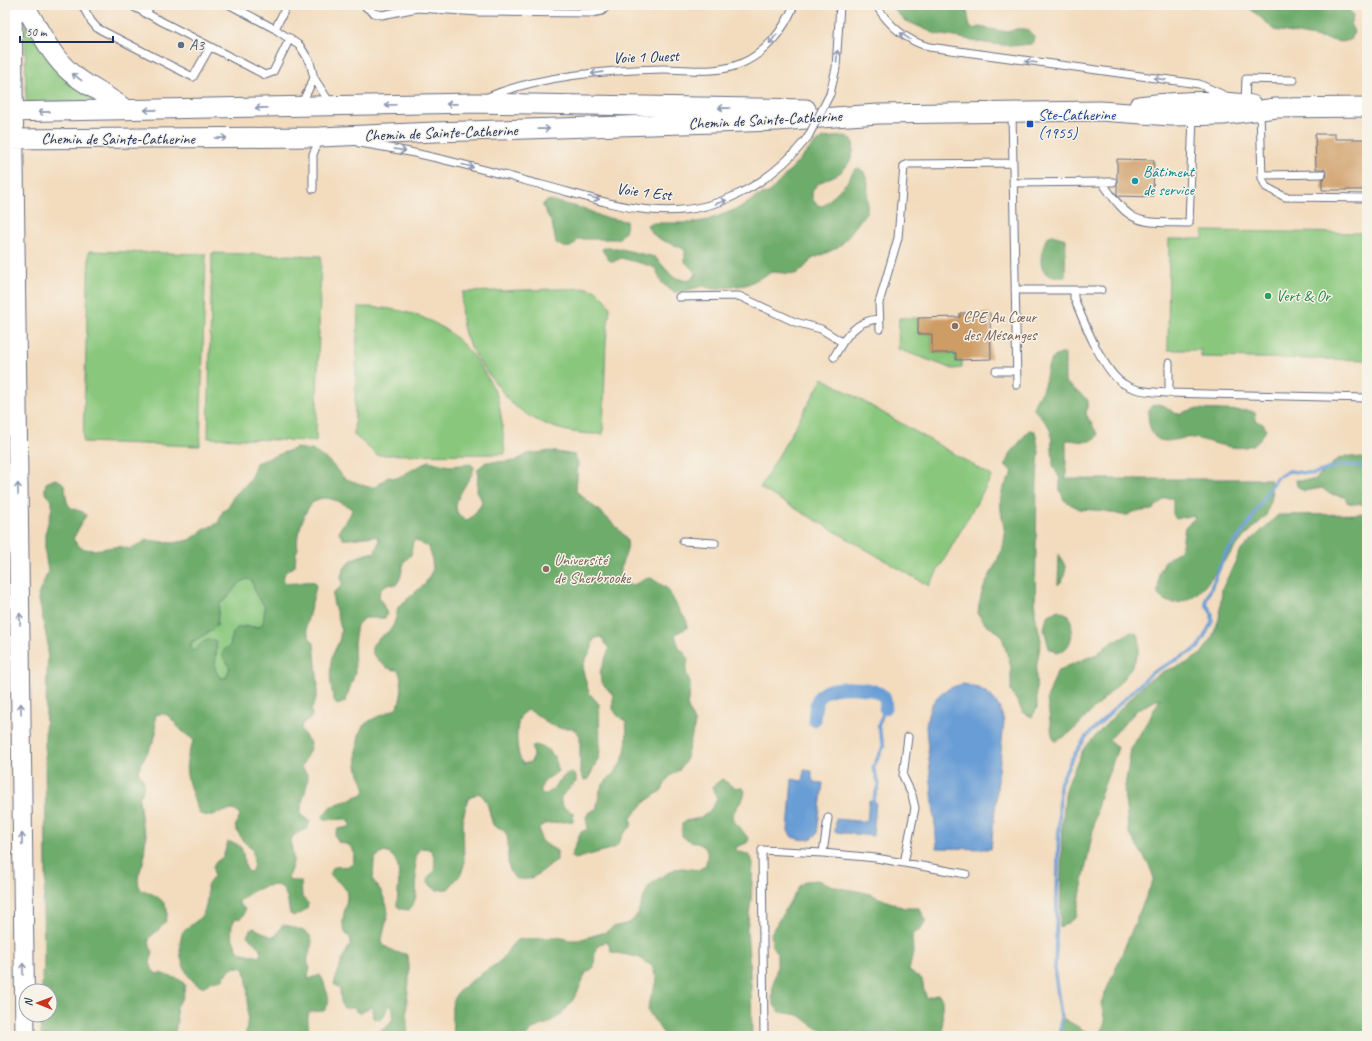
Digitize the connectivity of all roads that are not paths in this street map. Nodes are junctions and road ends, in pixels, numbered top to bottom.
1 (12, 5) edge
2 (24, 5) edge
3 (82, 5) edge
4 (130, 5) edge
5 (151, 5) edge
6 (230, 5) edge
7 (287, 5) edge
8 (363, 5) edge
9 (608, 5) edge
10 (794, 5) edge
11 (840, 5) edge
12 (876, 5) edge
13 (519, 9) edge
14 (146, 14) junction
15 (275, 29) junction
16 (290, 38) junction
17 (210, 47) junction
18 (314, 78) junction
19 (1294, 80) dead end
20 (474, 104) junction
21 (1367, 106) edge
22 (300, 107) junction
23 (326, 107) junction
24 (1257, 108) junction
25 (126, 110) junction
26 (1100, 111) junction
27 (9, 112) edge
28 (1012, 112) junction
29 (878, 114) junction
30 (1193, 116) junction
31 (320, 137) junction
32 (10, 139) edge
33 (1013, 163) junction
34 (1322, 174) dead end
35 (1262, 175) junction
36 (1102, 182) junction
37 (1113, 182) dead end
38 (1013, 183) junction
39 (313, 190) dead end
40 (1367, 198) edge
41 (1015, 290) junction
42 (1074, 290) junction
43 (1101, 290) dead end
44 (680, 298) dead end
45 (879, 319) junction
46 (880, 329) dead end
47 (842, 342) junction
48 (834, 357) dead end
49 (1169, 364) dead end
50 (996, 371) dead end
51 (1016, 371) junction
52 (1017, 385) dead end
53 (1168, 393) junction
54 (1367, 398) edge
55 (683, 541) dead end
56 (715, 543) dead end
57 (908, 737) dead end
58 (828, 818) dead end
59 (823, 853) junction
60 (904, 863) junction
61 (966, 874) dead end
62 (25, 1036) edge
63 (764, 1036) edge

1 - 27 main road
25 -> 2 main road
3 - 17 lane
4 - 14 lane
5 - 14 lane
6 - 15 lane
7 - 15 lane
8 - 13 lane
9 - 13 lane
10 -> 20 lane, Voie 1 Ouest
31 -> 11 lane, Voie 1 Est, bridge
24 -> 12 lane
14 - 17 lane
15 - 16 lane
16 - 17 lane
16 - 18 lane
18 - 22 lane
18 - 23 lane
19 - 24 lane
20 -> 23 main road, Chemin de Sainte-Catherine
29 -> 20 main road, Chemin de Sainte-Catherine
21 - 24 main road, Chemin de Sainte-Catherine
22 - 23 main road, Chemin de Sainte-Catherine
22 -> 25 main road, Chemin de Sainte-Catherine
23 - 31 main road
24 - 26 main road, Chemin de Sainte-Catherine
24 - 30 main road, Chemin de Sainte-Catherine
24 - 35 lane
25 -> 27 main road, Chemin de Sainte-Catherine
26 - 28 main road, Chemin de Sainte-Catherine
26 - 30 main road, Chemin de Sainte-Catherine
27 - 32 main road
28 - 29 main road, Chemin de Sainte-Catherine
28 - 33 lane
31 -> 29 main road, Chemin de Sainte-Catherine
30 - 36 lane
32 -> 31 main road, Chemin de Sainte-Catherine
31 - 39 lane
62 -> 32 main road
33 - 38 lane
33 - 45 lane
34 - 35 lane
35 - 40 lane
36 - 37 lane
36 - 38 lane
38 - 41 lane
41 - 42 lane
41 - 51 lane
42 - 43 lane
42 - 53 lane
44 - 47 lane
45 - 46 lane
45 - 47 lane
47 - 48 lane
49 - 53 lane
50 - 51 lane
51 - 52 lane
53 - 54 lane
55 - 56 lane
57 - 60 lane
58 - 59 lane
59 - 60 lane
59 - 63 lane
60 - 61 lane

